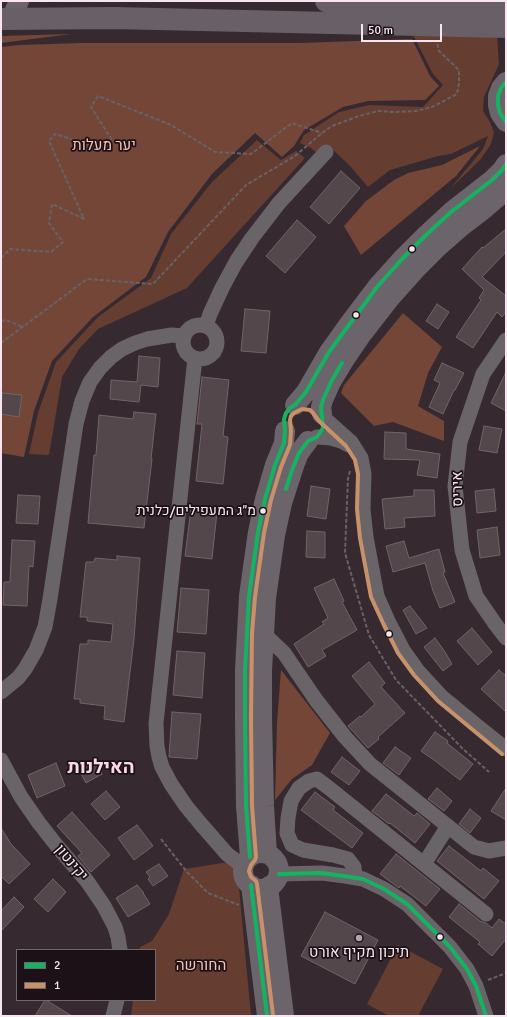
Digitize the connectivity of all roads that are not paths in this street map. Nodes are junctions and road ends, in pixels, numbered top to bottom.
1 (326, 1) edge
2 (506, 5) edge
3 (10, 10) edge
4 (506, 27) edge
5 (506, 82) edge
6 (506, 122) edge
7 (326, 152) dead end
8 (506, 164) edge
9 (505, 191) edge
10 (206, 326) junction
11 (184, 336) junction
12 (506, 340) edge
13 (195, 358) junction
14 (295, 405) junction
15 (322, 415) junction
16 (285, 430) junction
17 (313, 439) junction
18 (358, 452) junction
19 (264, 634) junction
20 (506, 638) edge
21 (1, 692) edge
22 (506, 749) edge
23 (1, 760) edge
24 (448, 826) junction
25 (506, 848) edge
26 (253, 859) junction
27 (424, 864) junction
28 (355, 878) junction
29 (266, 882) junction
30 (486, 914) dead end
31 (120, 949) edge
32 (117, 1001) edge
33 (113, 1016) edge
34 (267, 1016) edge
35 (284, 1016) edge
36 (486, 1016) edge

1 - 2 highway
3 - 4 highway
5 - 6 main road
7 - 10 street
8 - 14 main road
9 - 15 main road
10 - 11 street
10 - 13 street
11 - 13 street
11 - 21 street
12 - 20 street, איריס
13 - 26 street
14 - 15 main road
14 - 16 main road
15 - 17 main road
15 - 18 street
16 - 17 main road
16 - 26 main road
17 - 18 street
17 - 19 main road
18 - 22 street
19 - 24 street
19 - 26 main road
23 - 31 street, יקינטון
24 - 25 street
24 - 27 street
26 - 29 main road
26 - 29 main road
27 - 28 street
27 - 30 street
28 - 29 street
28 - 36 street
29 - 34 main road
29 - 35 main road
32 - 33 street

